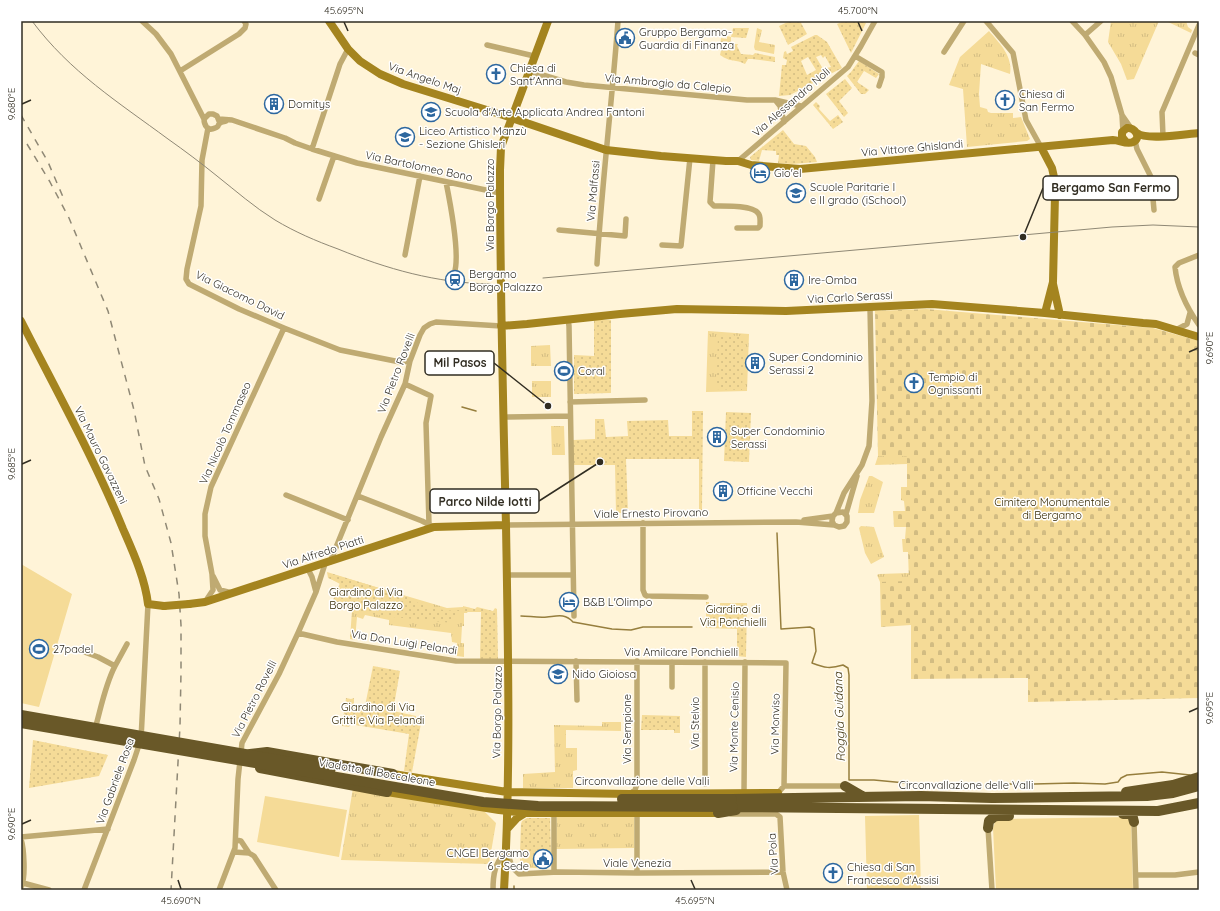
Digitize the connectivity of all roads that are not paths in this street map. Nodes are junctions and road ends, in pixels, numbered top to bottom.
1 (142, 21) edge
2 (244, 21) edge
3 (329, 21) edge
4 (548, 21) edge
5 (618, 21) edge
6 (875, 21) edge
7 (964, 21) edge
8 (986, 21) edge
9 (1072, 21) edge
10 (1101, 21) edge
11 (1199, 25) edge
12 (1085, 35) junction
13 (487, 45) dead end
14 (348, 49) junction
15 (944, 52) dead end
16 (534, 56) junction
17 (855, 56) junction
18 (180, 70) junction
19 (530, 71) junction
20 (878, 86) dead end
21 (613, 89) junction
22 (775, 100) junction
23 (801, 106) junction
24 (1122, 115) junction
25 (206, 117) junction
26 (512, 118) junction
27 (219, 121) junction
28 (784, 122) junction
29 (208, 128) junction
30 (1123, 132) junction
31 (1199, 133) edge
32 (1163, 136) junction
33 (1132, 138) junction
34 (1113, 140) junction
35 (1041, 147) junction
36 (312, 150) junction
37 (606, 150) junction
38 (334, 156) junction
39 (690, 158) junction
40 (713, 160) junction
41 (738, 160) junction
42 (420, 176) junction
43 (446, 182) junction
44 (500, 193) junction
45 (319, 199) dead end
46 (1154, 210) dead end
47 (626, 219) dead end
48 (736, 228) dead end
49 (559, 230) dead end
50 (599, 233) junction
51 (662, 244) dead end
52 (405, 255) dead end
53 (1199, 255) edge
54 (597, 264) dead end
55 (454, 274) dead end
56 (1053, 282) junction
57 (870, 308) junction
58 (1044, 313) junction
59 (1190, 313) junction
60 (1060, 315) junction
61 (568, 319) junction
62 (21, 321) edge
63 (1199, 325) edge
64 (501, 326) junction
65 (284, 328) junction
66 (1176, 330) junction
67 (1199, 337) edge
68 (410, 361) junction
69 (404, 384) junction
70 (645, 400) dead end
71 (570, 402) junction
72 (570, 416) junction
73 (504, 417) junction
74 (861, 467) junction
75 (286, 495) dead end
76 (358, 496) junction
77 (835, 514) junction
78 (846, 514) junction
79 (348, 520) junction
80 (796, 522) junction
81 (643, 523) junction
82 (572, 524) junction
83 (506, 525) junction
84 (834, 525) junction
85 (432, 526) junction
86 (328, 563) junction
87 (308, 569) junction
88 (212, 574) junction
89 (507, 575) junction
90 (573, 575) junction
91 (316, 592) junction
92 (232, 593) junction
93 (706, 597) dead end
94 (205, 602) junction
95 (148, 604) junction
96 (574, 616) dead end
97 (298, 634) junction
98 (127, 644) dead end
99 (79, 650) dead end
100 (509, 661) junction
101 (576, 661) junction
102 (637, 662) junction
103 (672, 662) junction
104 (705, 662) junction
105 (745, 662) junction
106 (786, 662) joint
107 (115, 666) junction
108 (672, 687) dead end
109 (577, 700) dead end
110 (21, 716) edge
111 (21, 723) edge
112 (21, 727) edge
113 (95, 731) junction
114 (141, 739) junction
115 (244, 757) junction
116 (393, 774) junction
117 (1199, 777) edge
118 (705, 784) dead end
119 (845, 786) joint
120 (1199, 786) edge
121 (385, 788) junction
122 (781, 790) junction
123 (425, 791) junction
124 (744, 793) junction
125 (507, 794) junction
126 (630, 794) junction
127 (864, 796) junction
128 (415, 797) junction
129 (1111, 797) junction
130 (833, 798) junction
131 (733, 803) junction
132 (1199, 803) edge
133 (750, 808) junction
134 (1046, 810) junction
135 (1094, 810) junction
136 (507, 811) junction
137 (525, 813) junction
138 (554, 813) junction
139 (718, 813) junction
140 (637, 814) junction
141 (1134, 822) joint
142 (988, 828) joint
143 (507, 829) junction
144 (108, 830) junction
145 (21, 838) edge
146 (236, 840) junction
147 (507, 849) junction
148 (234, 852) junction
149 (249, 853) junction
150 (554, 872) junction
151 (783, 872) junction
152 (1199, 872) edge
153 (637, 873) junction
154 (1137, 875) junction
155 (22, 885) edge
156 (49, 890) edge
157 (86, 890) edge
158 (219, 890) edge
159 (276, 890) edge
160 (493, 890) edge
161 (504, 890) edge
162 (787, 890) edge
163 (992, 890) edge
164 (1136, 890) edge

1 - 18 street
2 - 18 street
3 - 14 street, Via Angelo Maj
4 - 16 street, Via Borgo Palazzo
5 - 21 street, Via Malfassi
6 - 17 street, Via Alessandro Noli
7 - 15 street
8 - 35 street
9 - 12 street
10 - 12 street
11 - 32 street
12 - 24 street
13 - 16 street
14 - 26 street, Via Angelo Maj
14 - 36 street
16 - 19 street, Via Borgo Palazzo
17 - 20 street
17 - 23 street, Via Alessandro Noli
18 - 25 street
19 - 21 street, Via Ambrogio da Calepio
19 - 26 street, Via Borgo Palazzo
21 - 22 street, Via Ambrogio da Calepio
21 - 37 street, Via Malfassi
22 - 23 street, Via Ambrogio da Calepio
22 - 28 street
23 - 28 street, Via Alessandro Noli
24 - 30 street
24 - 33 street
25 - 27 street, Via Bartolomeo Bono
25 - 29 street
26 - 37 street, Via Vittore Ghislandi
26 - 44 street, Via Borgo Palazzo
27 - 29 street, Via Bartolomeo Bono
27 - 36 street, Via Bartolomeo Bono
28 - 41 street, Via Alessandro Noli
29 - 65 street, Via Giacomo David
30 - 33 street
30 - 34 street
31 - 32 street, Via Vittore Ghislandi
32 - 33 street, Via Vittore Ghislandi
33 - 34 street, Via Vittore Ghislandi
33 - 46 street
34 - 35 street, Via Vittore Ghislandi
35 - 41 street, Via Vittore Ghislandi
35 - 56 street
36 - 38 street, Via Bartolomeo Bono
37 - 39 street, Via Vittore Ghislandi
37 - 50 street, Via Malfassi
38 - 42 street, Via Bartolomeo Bono
38 - 45 street
39 - 40 street, Via Vittore Ghislandi
39 - 51 street
40 - 41 street, Via Vittore Ghislandi
40 - 48 street
42 - 43 street, Via Bartolomeo Bono
42 - 52 street
43 - 44 street, Via Bartolomeo Bono
43 - 55 street
44 - 64 street, Via Borgo Palazzo
47 - 50 street, Via Malfassi
49 - 50 street, Via Malfassi
50 - 54 street, Via Malfassi
53 - 59 street
56 - 58 street
56 - 60 street
57 - 58 street, Via Carlo Serassi
57 - 61 street, Via Carlo Serassi
57 - 74 street
58 - 60 street, Via Carlo Serassi
59 - 63 street
59 - 66 street
60 - 66 street, Via Carlo Serassi
61 - 64 street, Via Carlo Serassi
61 - 71 street
62 - 95 street, Via Mauro Gavazzeni
64 - 68 street, Via Pietro Rovelli
64 - 73 street, Via Borgo Palazzo
65 - 68 street, Via Giacomo David
65 - 88 street, Via Nicolò Tommaseo
66 - 67 street, Via Carlo Serassi
68 - 69 street, Via Pietro Rovelli
69 - 76 street, Via Pietro Rovelli
69 - 85 street
70 - 71 street
71 - 72 street
72 - 73 street
72 - 82 street
73 - 83 street, Via Borgo Palazzo
74 - 77 street
74 - 78 street
75 - 79 street
76 - 79 street, Via Pietro Rovelli
76 - 85 street
77 - 78 street
77 - 80 street, Viale Ernesto Pirovano
77 - 84 street
78 - 84 street
79 - 86 street, Via Pietro Rovelli
80 - 81 street, Viale Ernesto Pirovano
80 - 84 street, Viale Ernesto Pirovano
81 - 82 street, Viale Ernesto Pirovano
81 - 93 street
82 - 83 street, Viale Ernesto Pirovano
82 - 90 street
83 - 85 street, Via Alfredo Piatti
83 - 89 street, Via Borgo Palazzo
85 - 86 street, Via Alfredo Piatti
86 - 87 street, Via Alfredo Piatti
86 - 91 street, Via Pietro Rovelli
87 - 91 street
87 - 92 street, Via Alfredo Piatti
88 - 92 street, Via Nicolò Tommaseo
88 - 94 street, Via Nicolò Tommaseo
89 - 90 street
89 - 100 street, Via Borgo Palazzo
90 - 96 street
91 - 97 street, Via Pietro Rovelli
92 - 94 street, Via Alfredo Piatti
94 - 95 street, Via Alfredo Piatti, bridge
95 - 114 street, Via Gabriele Rosa
97 - 100 street, Via Don Luigi Pelandi
97 - 115 street, Via Pietro Rovelli
98 - 107 street
99 - 107 street
100 - 101 street, Via Amilcare Ponchielli
100 - 125 street, Via Borgo Palazzo
101 - 102 street, Via Amilcare Ponchielli
101 - 109 street
102 - 103 street, Via Amilcare Ponchielli
102 - 126 street, Via Sempione
103 - 104 street, Via Amilcare Ponchielli
103 - 108 street
104 - 105 street, Via Amilcare Ponchielli
104 - 118 street, Via Stelvio
105 - 106 street, Via Amilcare Ponchielli
105 - 124 street, Via Monte Cenisio
106 - 122 street, Via Monviso
107 - 113 street
110 - 115 highway, Viadotto di Boccaleone, bridge
111 - 115 highway, Viadotto di Boccaleone, bridge
112 - 113 street
113 - 114 street
114 - 144 street, Via Gabriele Rosa
115 - 116 highway
115 - 116 street
115 - 121 street
115 - 121 highway, bridge
115 - 131 highway, Viadotto di Boccaleone, bridge
115 - 146 street, Via Pietro Rovelli
116 - 125 street
117 - 129 highway
119 - 122 street, Circonvallazione delle Valli
119 - 127 highway
120 - 129 highway, Circonvallazione delle Valli
121 - 123 street
121 - 128 street
122 - 124 street, Circonvallazione delle Valli
122 - 130 highway
123 - 125 street
123 - 128 street
124 - 126 street, Circonvallazione delle Valli
125 - 126 street, Circonvallazione delle Valli
125 - 136 street, Via Borgo Palazzo
127 - 129 highway, Circonvallazione delle Valli
127 - 130 highway, Circonvallazione delle Valli
128 - 136 street
130 - 131 highway, Circonvallazione delle Valli
131 - 133 highway
132 - 135 highway
133 - 134 highway
133 - 139 highway
134 - 135 highway
134 - 142 highway
135 - 141 highway
136 - 137 street
136 - 143 street, Via Borgo Palazzo
137 - 138 street
137 - 143 street
138 - 140 street
138 - 150 street
139 - 140 street
139 - 151 street, Via Pola
140 - 153 street
141 - 154 street
142 - 163 street
143 - 147 street, Via Borgo Palazzo
144 - 145 street
144 - 157 street, Via Gabriele Rosa
145 - 155 street
146 - 148 street, Via Pietro Rovelli
146 - 149 street
147 - 150 street, Viale Venezia
147 - 160 street
147 - 161 street, Via Borgo Palazzo
148 - 149 street
148 - 158 street, Via Pietro Rovelli
149 - 159 street
150 - 153 street, Viale Venezia
151 - 153 street, Viale Venezia
151 - 162 street, Via Pola
152 - 154 street
154 - 164 street
155 - 156 street

